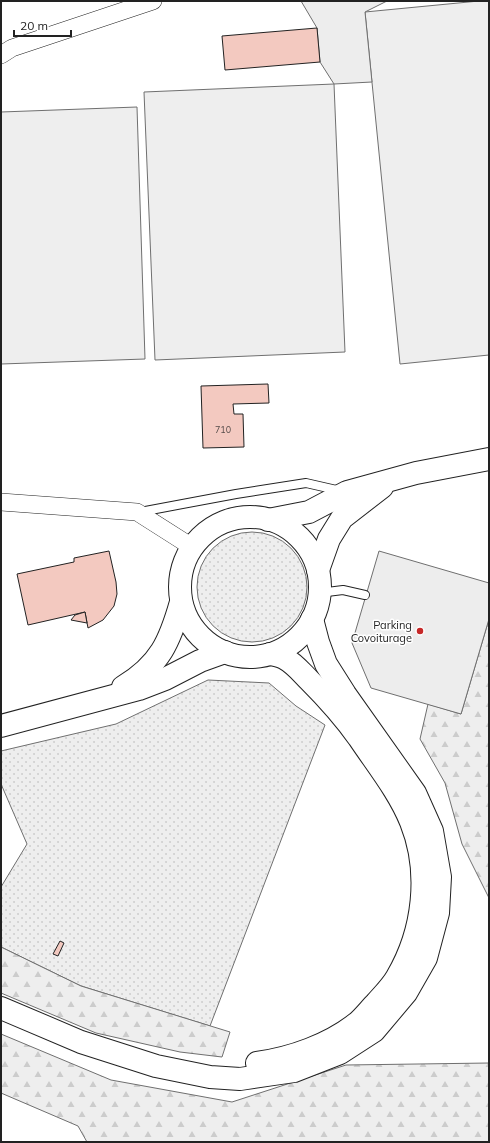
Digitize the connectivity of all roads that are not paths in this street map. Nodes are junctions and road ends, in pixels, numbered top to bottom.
1 (153, 1) edge
2 (1, 55) edge
3 (489, 459) edge
4 (390, 481) junction
5 (347, 492) junction
6 (5, 504) edge
7 (138, 512) junction
8 (268, 520) junction
9 (192, 547) junction
10 (318, 570) junction
11 (319, 593) junction
12 (365, 595) dead end
13 (181, 602) junction
14 (312, 619) junction
15 (225, 652) junction
16 (270, 654) junction
17 (105, 697) junction
18 (1, 726) edge
19 (1, 1008) edge
20 (156, 1066) junction

1 - 2 street
3 - 4 main road
4 - 5 main road
4 - 10 main road
5 - 7 lane
5 - 8 main road
6 - 7 street
7 - 9 street
8 - 9 main road
8 - 10 main road
9 - 13 main road
10 - 11 main road
11 - 12 lane
11 - 14 main road
13 - 15 main road
13 - 17 main road
14 - 16 main road
14 - 20 main road
15 - 16 main road
15 - 17 main road
16 - 20 main road
17 - 18 main road
19 - 20 main road

